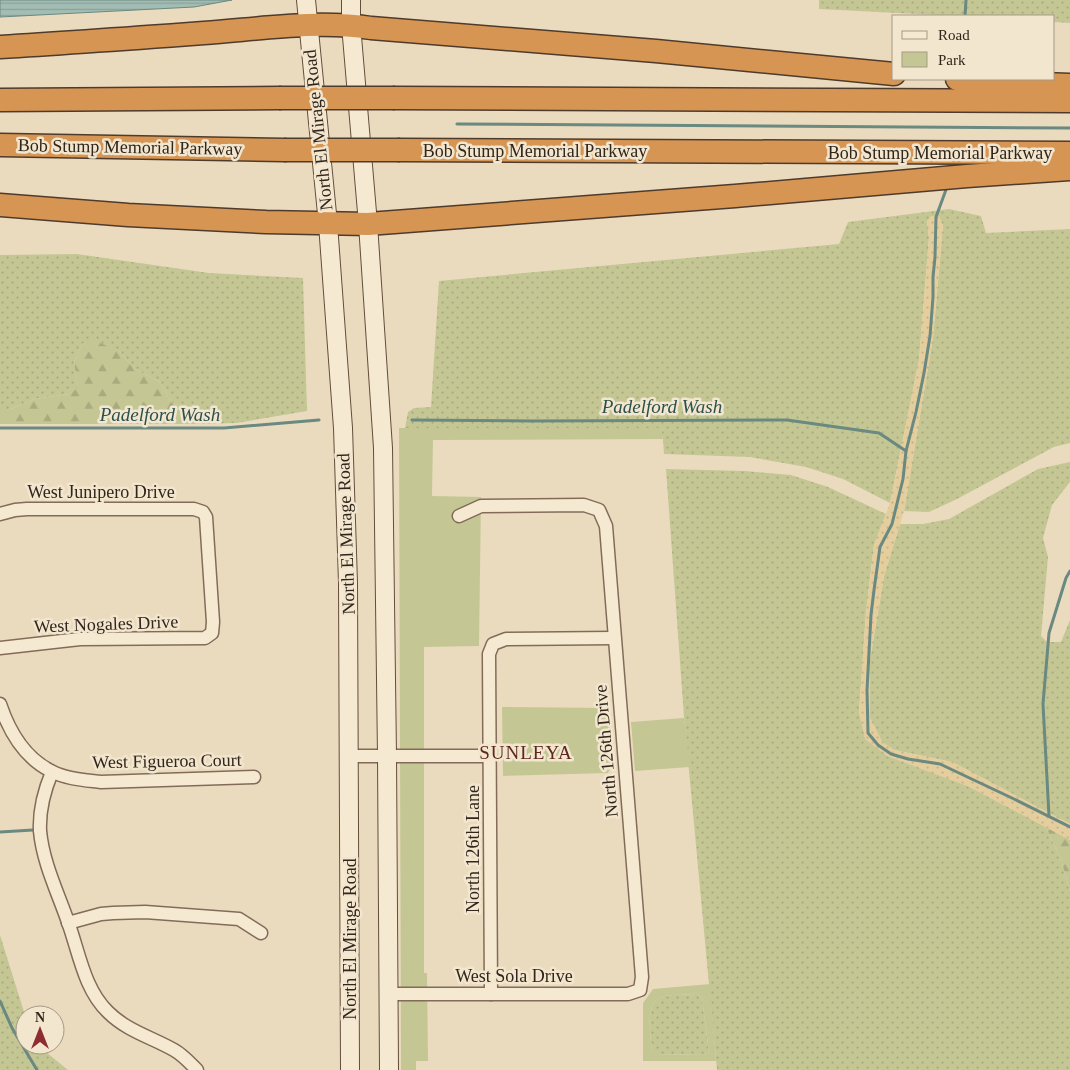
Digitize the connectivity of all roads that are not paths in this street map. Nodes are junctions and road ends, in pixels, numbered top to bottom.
1 (306, 0) edge
2 (350, 0) edge
3 (308, 25) junction
4 (351, 26) junction
5 (0, 47) edge
6 (892, 74) edge
7 (960, 80) edge
8 (1070, 85) edge
9 (990, 91) junction
10 (0, 100) edge
11 (1070, 101) edge
12 (0, 145) edge
13 (1070, 153) edge
14 (1070, 169) edge
15 (0, 205) edge
16 (328, 224) junction
17 (368, 224) junction
18 (0, 514) edge
19 (459, 516) dead end
20 (212, 633) joint
21 (614, 638) junction
22 (0, 648) edge
23 (0, 704) edge
24 (349, 756) junction
25 (387, 756) junction
26 (490, 756) junction
27 (52, 772) junction
28 (254, 777) dead end
29 (68, 923) junction
30 (261, 933) dead end
31 (640, 990) joint
32 (389, 994) junction
33 (491, 994) junction
34 (197, 1070) edge
35 (350, 1070) edge
36 (389, 1070) edge

1 - 3 main road, North El Mirage Road
2 - 4 main road, North El Mirage Road
3 - 4 highway
3 - 5 highway
3 - 16 main road, North El Mirage Road
4 - 6 highway
4 - 17 main road, North El Mirage Road
7 - 9 highway
8 - 9 highway
9 - 10 highway, bridge
9 - 11 highway
12 - 13 highway, Bob Stump Memorial Parkway, bridge
14 - 17 highway
15 - 16 highway
16 - 17 highway
16 - 24 main road, North El Mirage Road
17 - 25 main road, North El Mirage Road
18 - 20 street, West Junipero Drive
19 - 21 street, North 126th Drive
20 - 22 street, West Nogales Drive
21 - 26 street, North 126th Lane
21 - 31 street, North 126th Drive
23 - 27 street
24 - 25 street
24 - 35 main road, North El Mirage Road
25 - 26 street
25 - 32 main road, North El Mirage Road
26 - 33 street, North 126th Lane
27 - 28 street, West Figueroa Court
27 - 29 street
29 - 30 street
29 - 34 street
31 - 33 street, West Sola Drive
32 - 33 street, West Sola Drive
32 - 36 main road, North El Mirage Road

